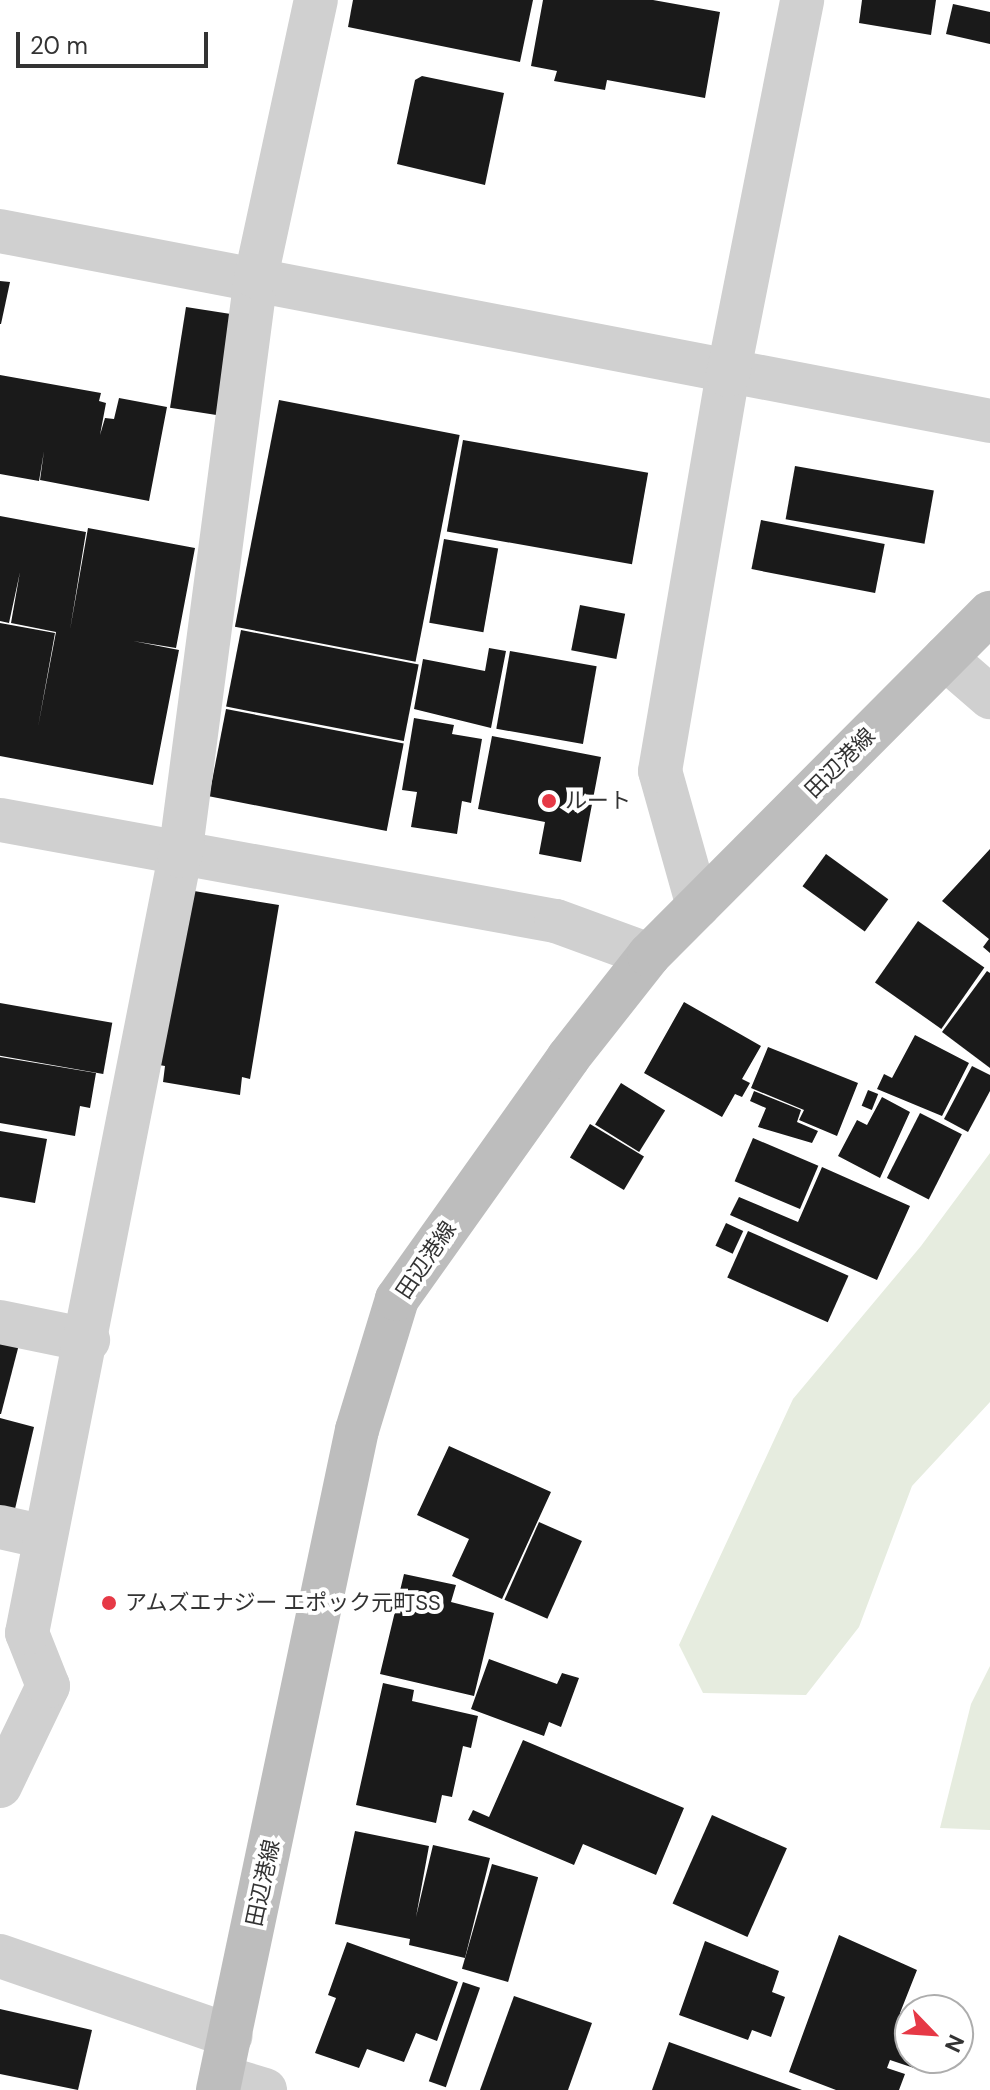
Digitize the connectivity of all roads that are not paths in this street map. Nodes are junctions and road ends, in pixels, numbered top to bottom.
1 (316, 0) edge
2 (802, 0) edge
3 (0, 231) edge
4 (256, 277) junction
5 (728, 375) junction
6 (990, 421) edge
7 (990, 613) edge
8 (945, 658) junction
9 (990, 697) edge
10 (0, 820) edge
11 (180, 856) junction
12 (698, 906) junction
13 (649, 955) junction
14 (0, 1322) edge
15 (88, 1340) junction
16 (0, 1527) edge
17 (45, 1537) junction
18 (0, 1786) edge
19 (0, 1956) edge
20 (224, 2068) edge
21 (265, 2090) edge

1 - 4 street
2 - 5 street
3 - 4 street
4 - 5 street
4 - 11 street
5 - 6 street
5 - 12 street
7 - 8 main road, 田辺港線
8 - 9 street
8 - 12 main road, 田辺港線
10 - 11 street
11 - 13 street
11 - 15 street
12 - 13 main road, 田辺港線
13 - 20 main road, 田辺港線
14 - 15 street
15 - 17 street
16 - 17 street
17 - 18 street
19 - 20 street
20 - 21 street

